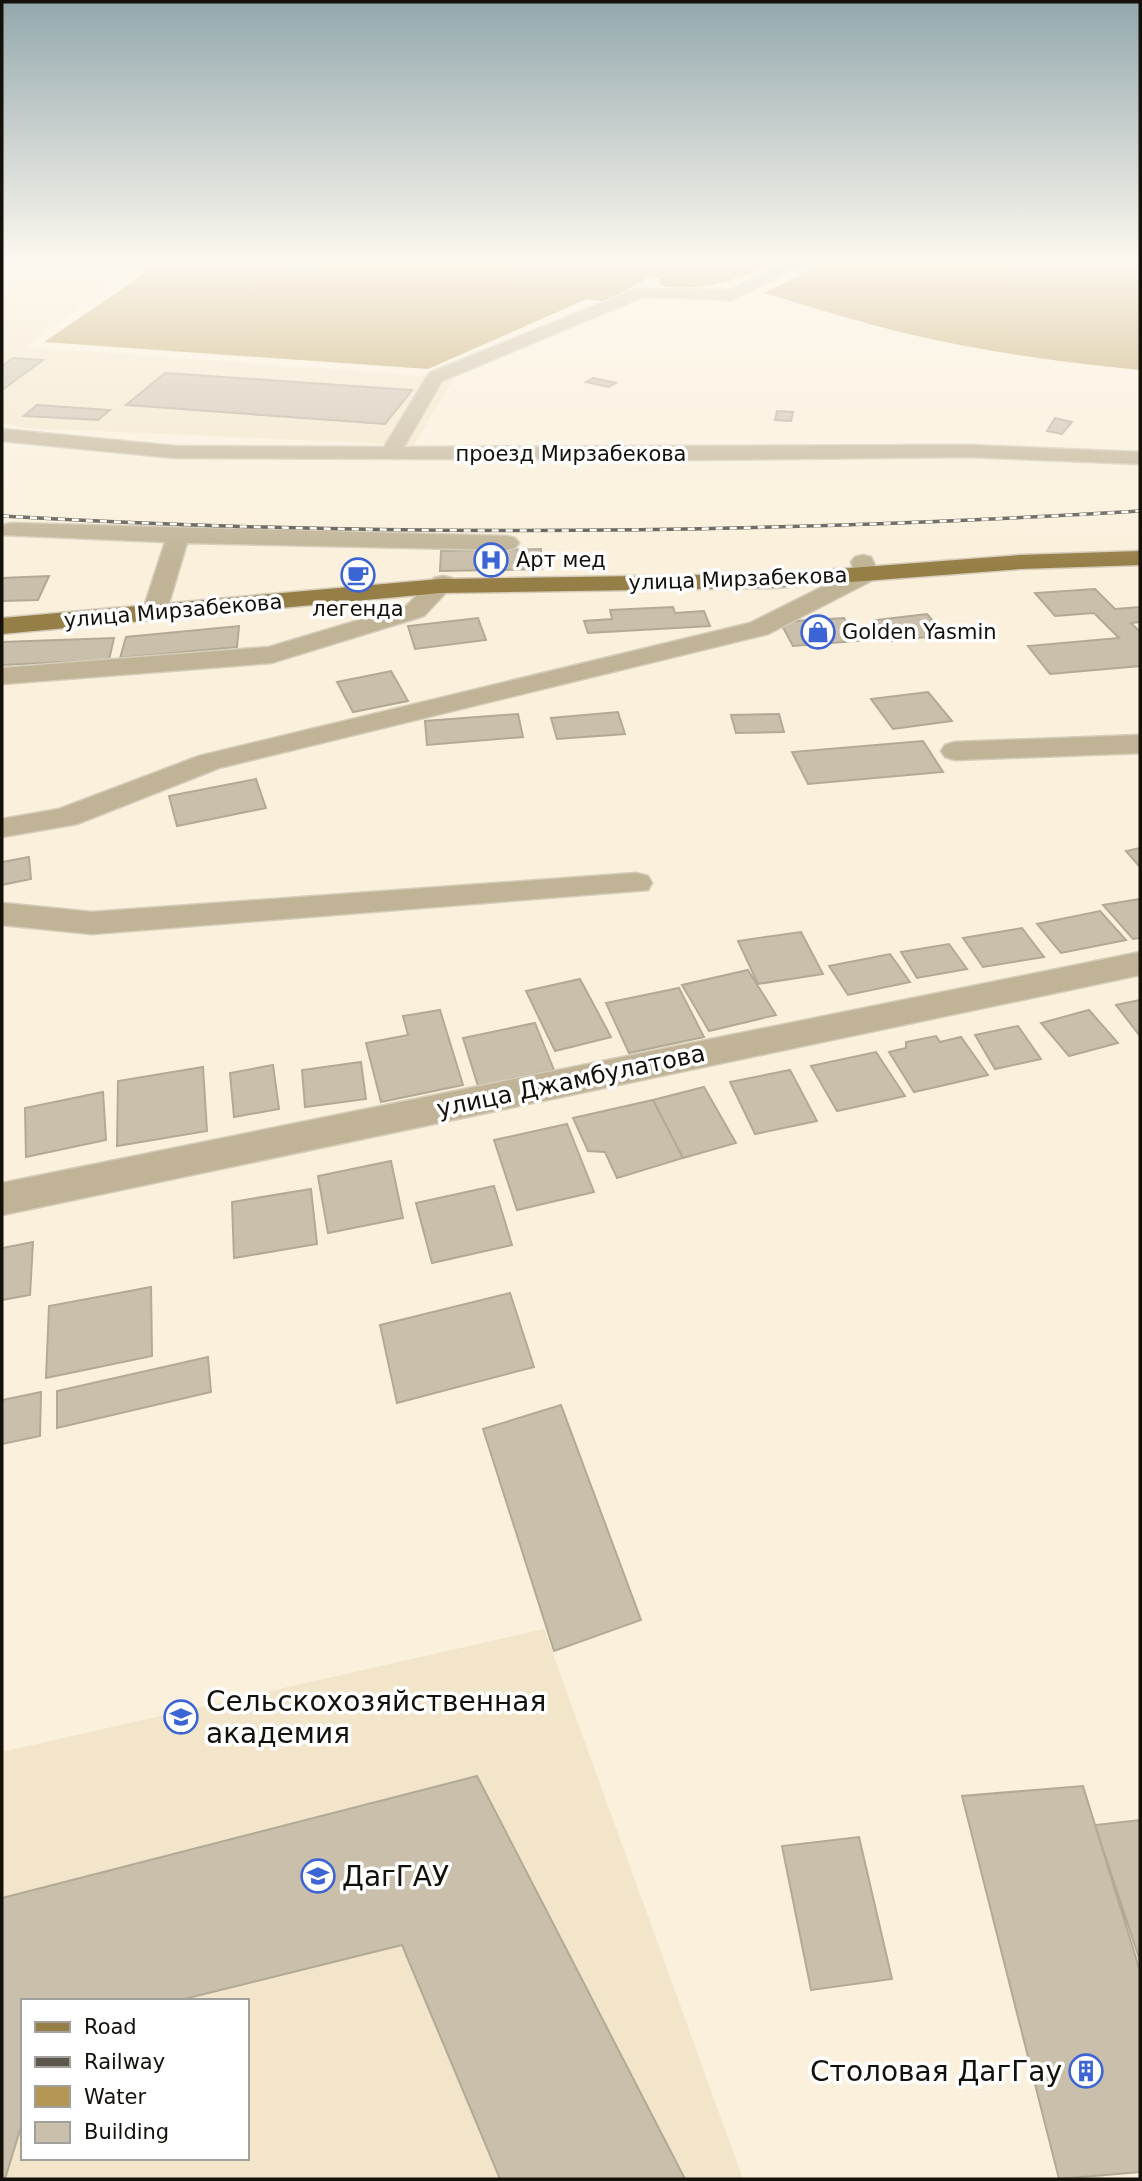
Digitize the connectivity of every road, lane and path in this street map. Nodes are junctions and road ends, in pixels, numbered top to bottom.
1 (467, 364) edge
2 (2, 435) edge
3 (1023, 440) dead end
4 (888, 452) junction
5 (390, 453) junction
6 (1140, 458) edge
7 (11, 530) dead end
8 (178, 536) junction
9 (507, 543) dead end
10 (1140, 547) edge
11 (1140, 558) edge
12 (865, 568) junction
13 (442, 584) junction
14 (155, 608) junction
15 (2, 614) edge
16 (2, 626) edge
17 (2, 676) edge
18 (1140, 744) edge
19 (955, 751) dead end
20 (66, 817) junction
21 (2, 828) edge
22 (2, 853) edge
23 (636, 883) dead end
24 (2, 914) edge
25 (1140, 963) edge
26 (2, 1199) edge

1 - 5 street
2 - 5 street, проезд Мирзабекова
3 - 4 street
4 - 5 street, проезд Мирзабекова
4 - 6 street, проезд Мирзабекова
7 - 8 street
8 - 9 street
8 - 14 street
10 - 12 main road, улица Мирзабекова
11 - 12 main road, улица Мирзабекова
12 - 13 main road, улица Мирзабекова
12 - 20 street
13 - 14 main road, улица Мирзабекова
13 - 17 street
14 - 15 main road, улица Мирзабекова
14 - 16 main road, улица Мирзабекова
18 - 19 street
20 - 21 street
20 - 22 street
23 - 24 street
25 - 26 street, улица Джамбулатова

